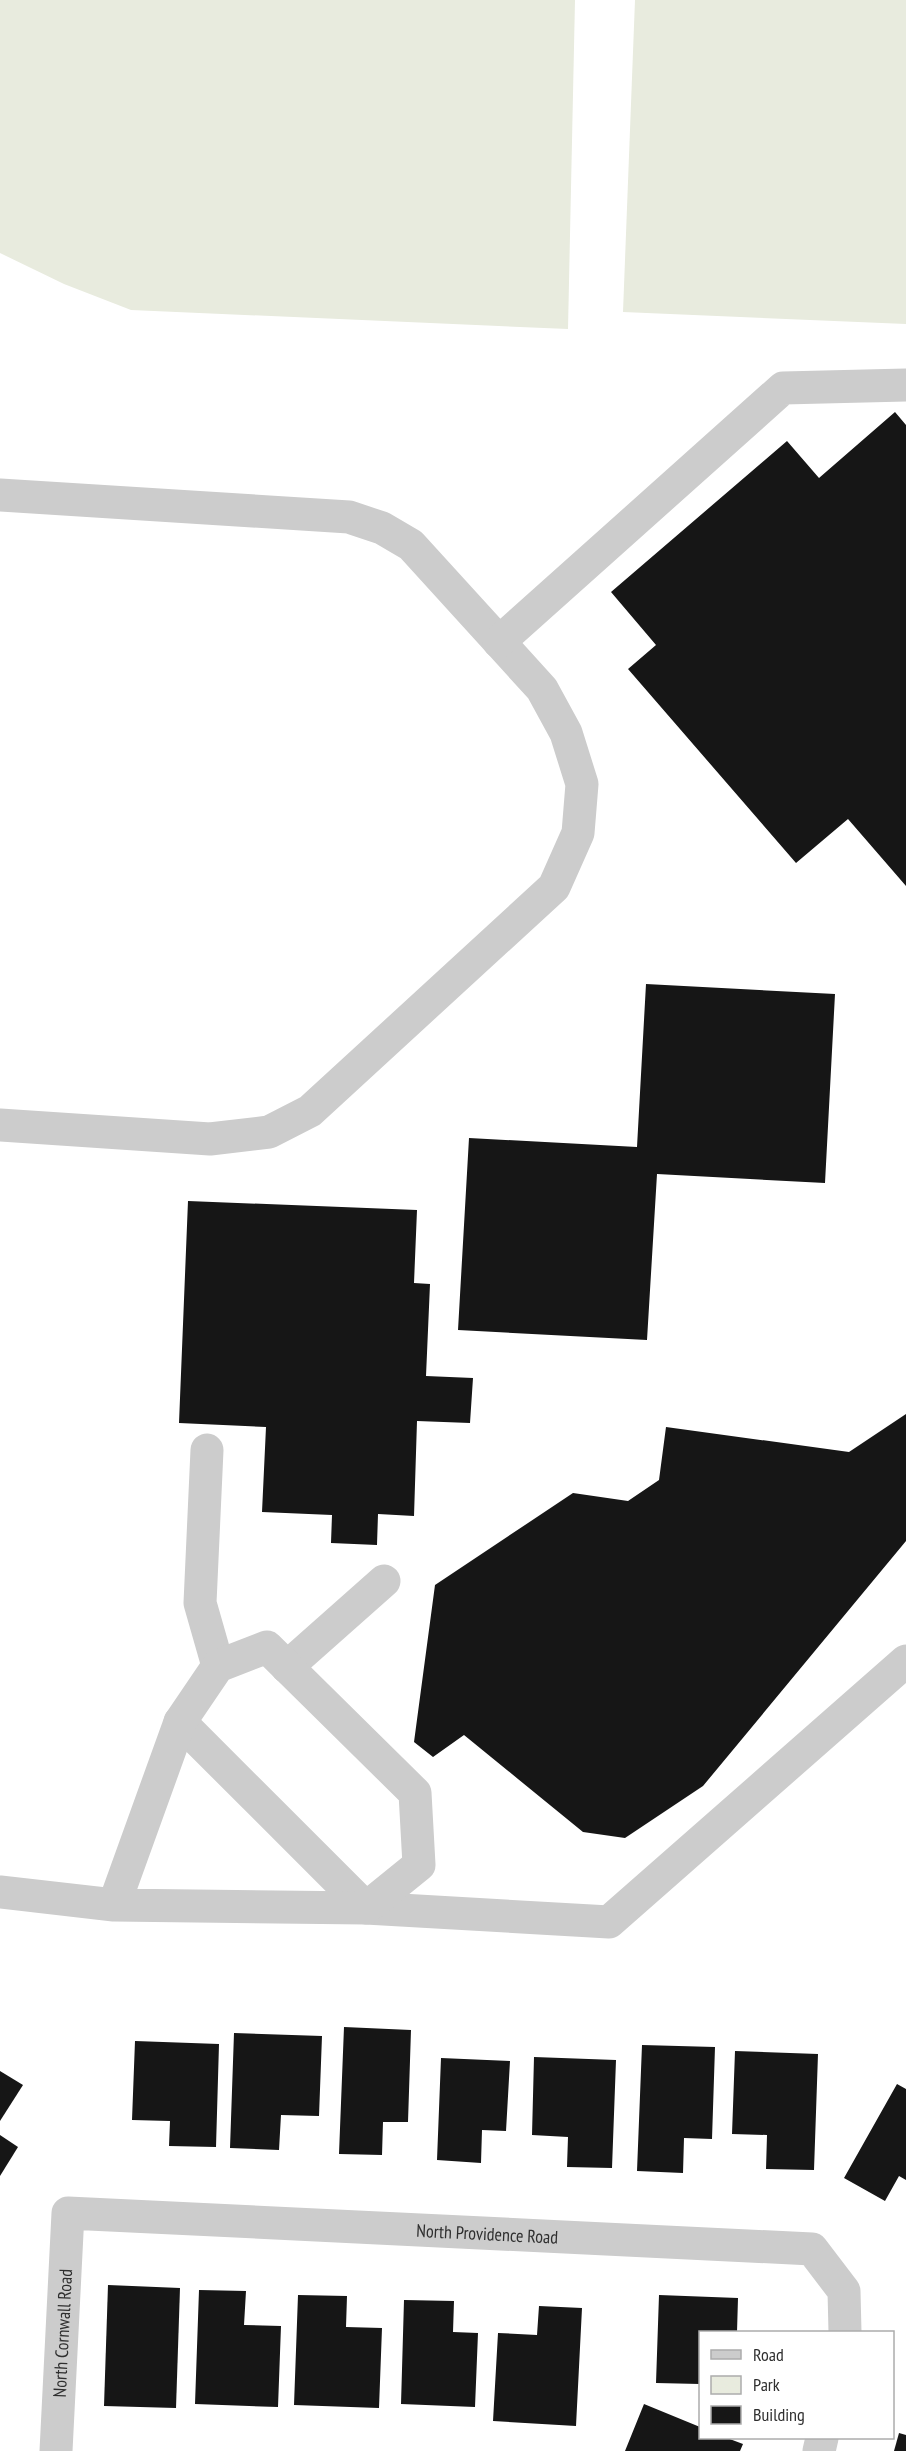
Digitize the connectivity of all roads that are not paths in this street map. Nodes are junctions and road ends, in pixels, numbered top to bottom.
1 (906, 385) edge
2 (0, 495) edge
3 (499, 642) junction
4 (0, 1125) edge
5 (207, 1450) dead end
6 (384, 1581) dead end
7 (906, 1660) edge
8 (218, 1666) junction
9 (287, 1667) junction
10 (180, 1722) junction
11 (0, 1892) edge
12 (114, 1905) junction
13 (366, 1908) junction
14 (68, 2213) joint
15 (845, 2331) edge
16 (56, 2451) edge

1 - 3 street
2 - 3 street
3 - 4 street
5 - 8 street
6 - 9 street
7 - 13 street
8 - 9 street
8 - 10 street
9 - 13 street
10 - 12 street
10 - 13 street
11 - 12 street
12 - 13 street
14 - 15 street, North Providence Road
14 - 16 street, North Cornwall Road

